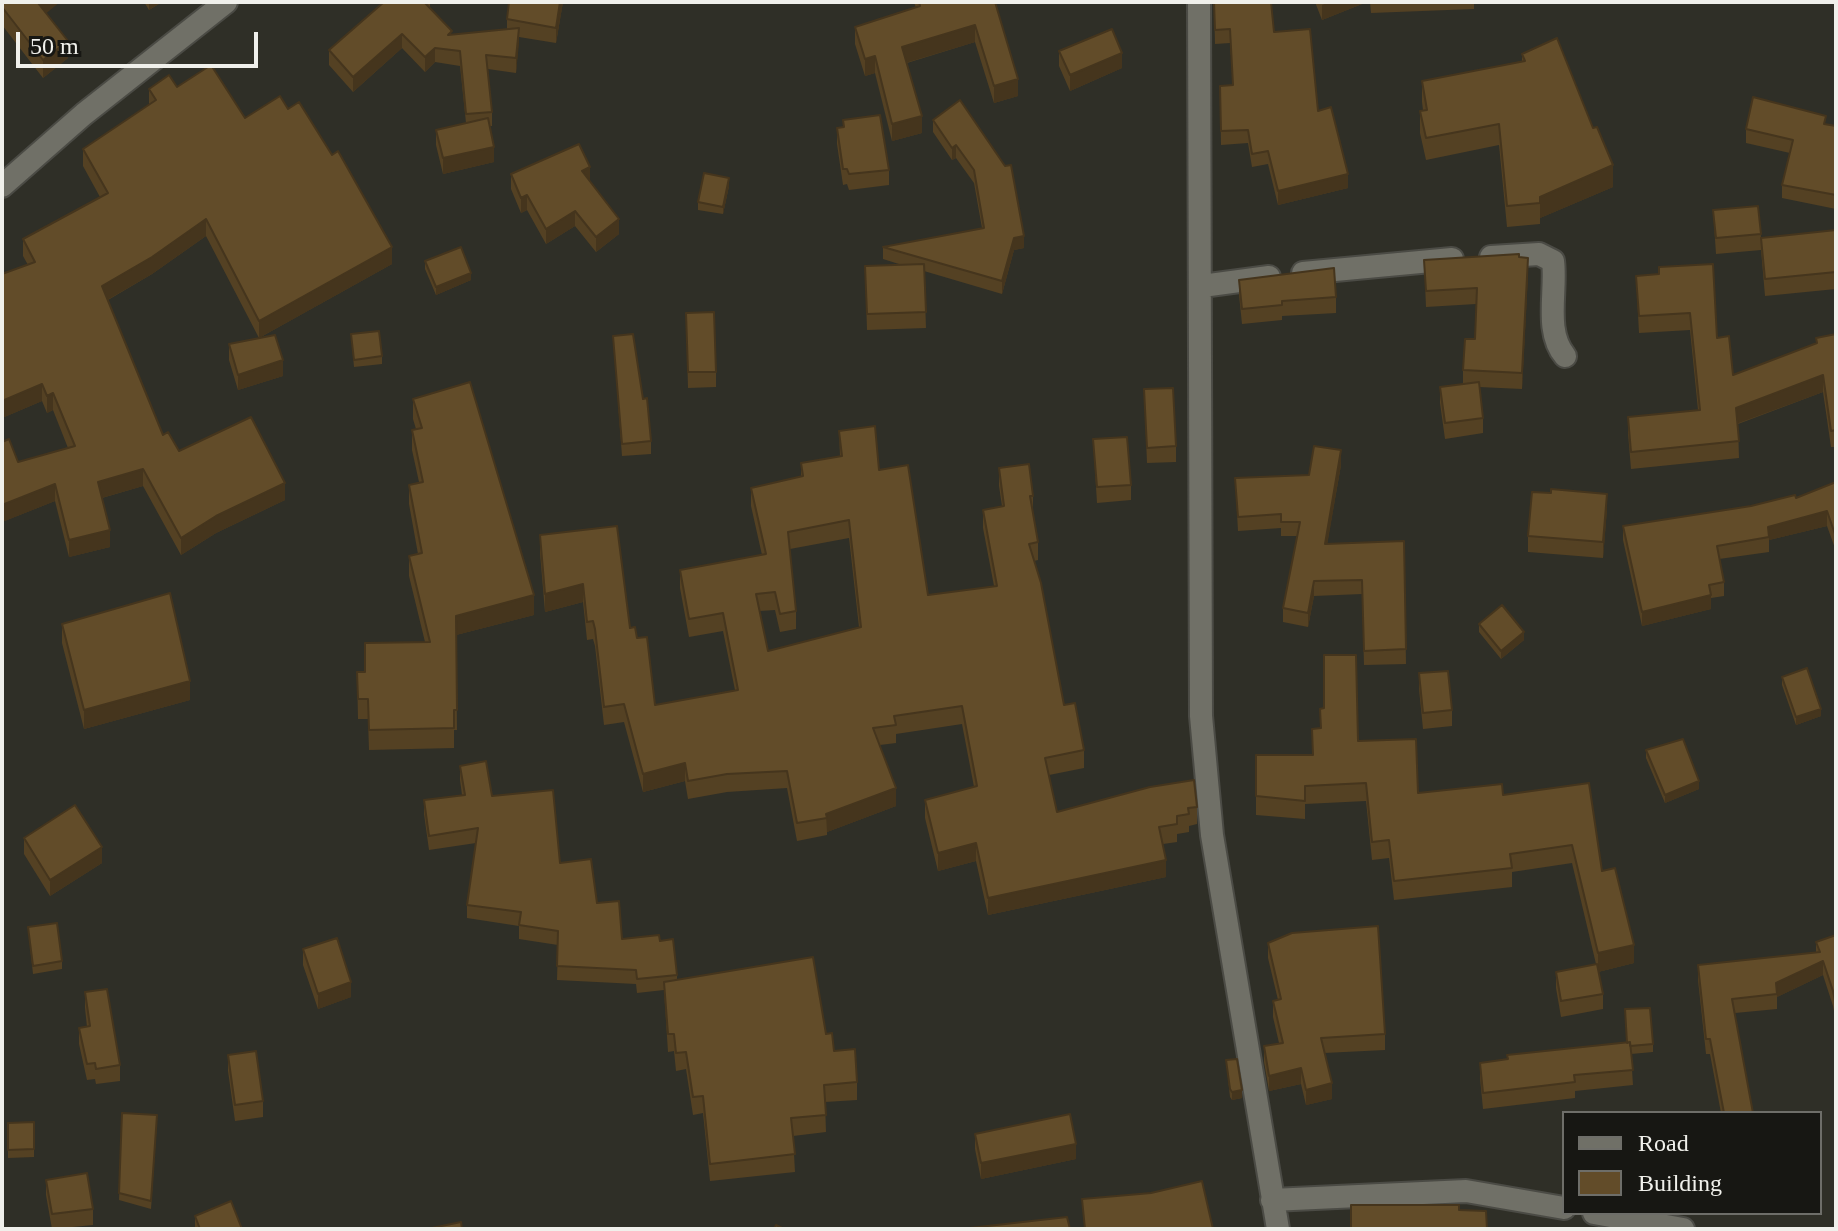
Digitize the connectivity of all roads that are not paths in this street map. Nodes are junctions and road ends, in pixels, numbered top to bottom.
1 (226, 2) edge
2 (1199, 2) edge
3 (2, 186) edge
4 (1202, 286) junction
5 (1565, 356) dead end
6 (1272, 1200) junction
7 (1562, 1208) edge
8 (1605, 1215) edge
9 (1278, 1229) edge
10 (1683, 1229) edge

1 - 3 street
2 - 4 street
4 - 5 street
4 - 6 street
6 - 7 street
6 - 9 street
8 - 10 street

